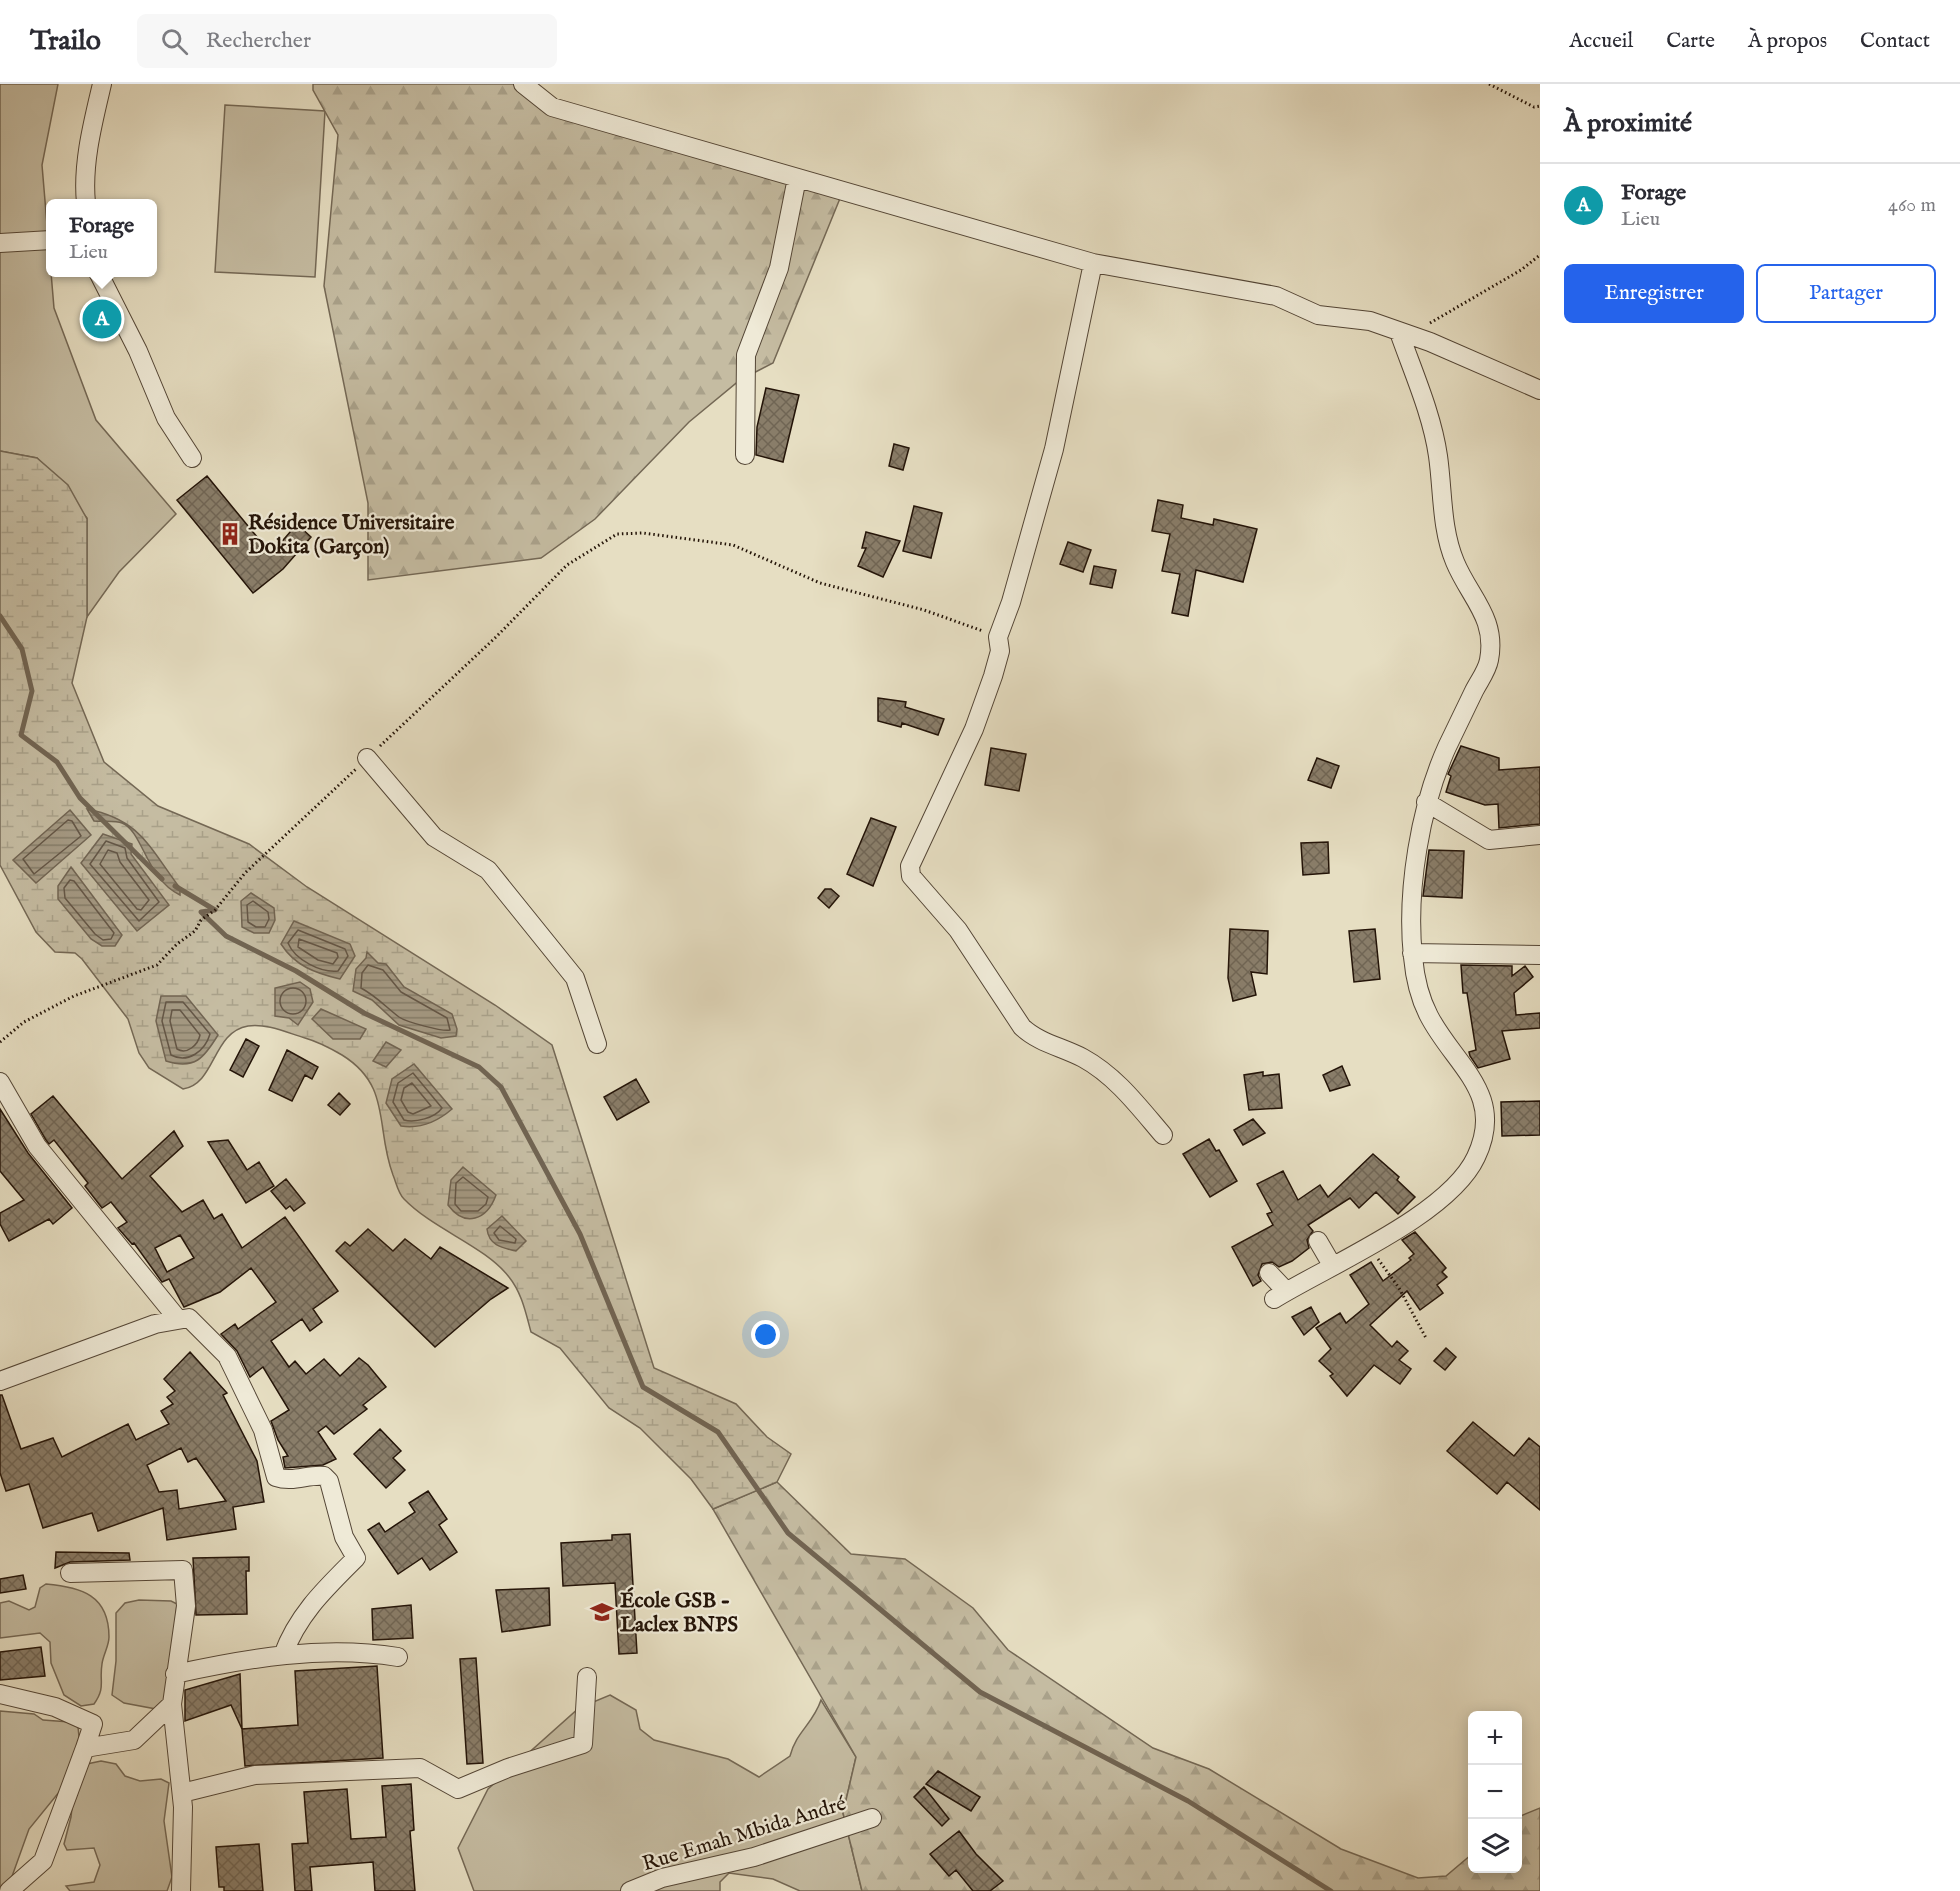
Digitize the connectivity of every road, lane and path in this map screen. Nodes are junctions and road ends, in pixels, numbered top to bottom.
1 (102, 84) edge
2 (523, 84) edge
3 (1489, 84) edge
4 (1540, 106) edge
5 (797, 178) junction
6 (85, 199) edge
7 (46, 240) edge
8 (0, 243) edge
9 (1540, 255) edge
10 (1093, 263) junction
11 (100, 277) edge
12 (1399, 332) junction
13 (1540, 390) edge
14 (745, 455) dead end
15 (192, 458) dead end
16 (998, 637) junction
17 (367, 758) junction
18 (1426, 802) junction
19 (1540, 835) edge
20 (1412, 953) junction
21 (1540, 955) edge
22 (0, 1042) edge
23 (597, 1044) dead end
24 (0, 1082) edge
25 (1163, 1135) dead end
26 (1318, 1241) dead end
27 (1368, 1246) junction
28 (1332, 1265) junction
29 (1269, 1273) dead end
30 (177, 1318) junction
31 (1426, 1338) dead end
32 (0, 1382) edge
33 (69, 1573) dead end
34 (283, 1655) junction
35 (398, 1657) dead end
36 (175, 1674) junction
37 (586, 1677) dead end
38 (0, 1694) edge
39 (172, 1704) junction
40 (85, 1748) junction
41 (182, 1793) junction
42 (872, 1818) dead end
43 (668, 1885) edge
44 (9, 1891) edge
45 (181, 1891) edge
46 (630, 1891) edge

1 - 6 street
2 - 5 street
3 - 4 path
5 - 10 street
5 - 14 street
7 - 8 street
9 - 12 path
10 - 12 street
10 - 16 street
11 - 15 street
12 - 13 street
12 - 18 street
16 - 17 path
16 - 25 street
17 - 22 path
17 - 23 street
18 - 19 street
18 - 20 street
20 - 21 street
20 - 27 street
24 - 30 street
26 - 28 street
27 - 28 street
27 - 31 path
28 - 29 street
30 - 32 street
30 - 34 street
33 - 36 street
34 - 35 street
34 - 36 street
36 - 39 street
37 - 41 street
38 - 40 street
39 - 40 street
39 - 41 street
40 - 44 street
41 - 45 street
42 - 43 street, Rue Emah Mbida André
43 - 46 street, Rue Emah Mbida André

